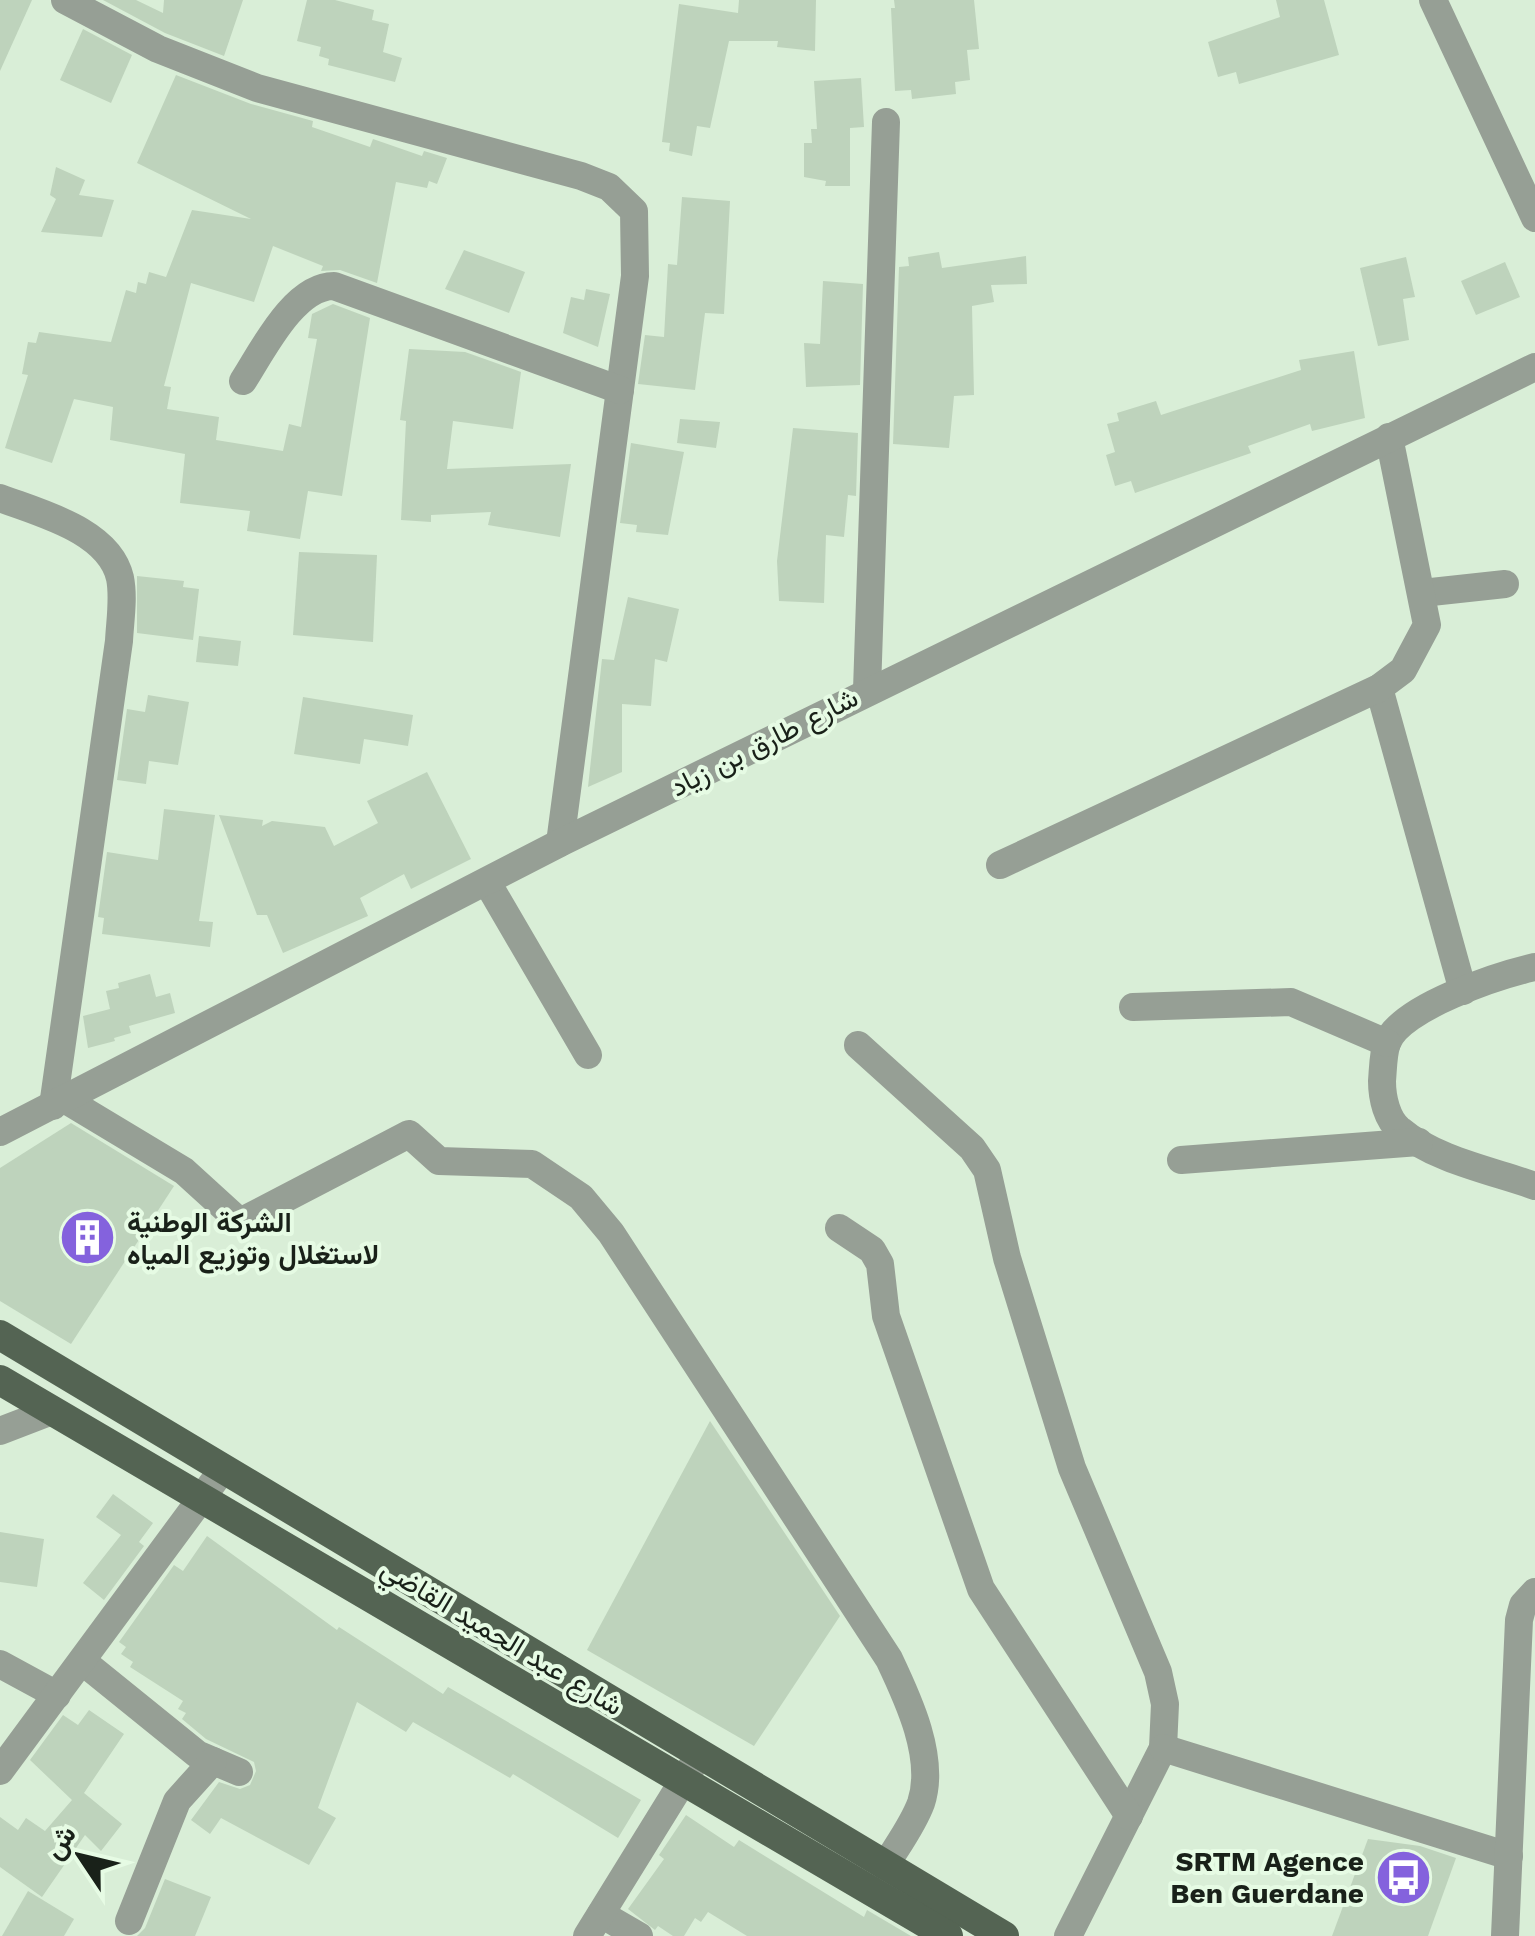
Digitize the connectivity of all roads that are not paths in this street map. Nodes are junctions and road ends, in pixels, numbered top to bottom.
1 (65, 0) edge
2 (1432, 0) edge
3 (886, 122) dead end
4 (1535, 218) edge
5 (1535, 367) edge
6 (243, 380) dead end
7 (620, 390) junction
8 (1389, 437) junction
9 (0, 498) edge
10 (1505, 584) dead end
11 (1422, 593) junction
12 (1379, 688) junction
13 (867, 690) junction
14 (560, 843) junction
15 (1000, 866) dead end
16 (486, 882) junction
17 (1535, 967) edge
18 (1463, 991) junction
19 (1133, 1007) dead end
20 (1387, 1042) junction
21 (858, 1045) dead end
22 (588, 1055) dead end
23 (60, 1103) junction
24 (0, 1132) edge
25 (1420, 1142) junction
26 (1181, 1160) dead end
27 (1535, 1186) edge
28 (839, 1228) dead end
29 (0, 1335) edge
30 (0, 1380) edge
31 (52, 1411) junction
32 (0, 1431) edge
33 (223, 1470) junction
34 (202, 1500) junction
35 (1535, 1592) edge
36 (82, 1661) junction
37 (0, 1664) edge
38 (57, 1695) junction
39 (1163, 1748) junction
40 (213, 1761) junction
41 (691, 1768) junction
42 (0, 1771) edge
43 (240, 1772) dead end
44 (1129, 1816) junction
45 (1509, 1856) junction
46 (885, 1866) junction
47 (129, 1922) dead end
48 (594, 1925) edge
49 (639, 1936) edge
50 (948, 1936) edge
51 (1004, 1936) edge
52 (1068, 1936) edge
53 (1505, 1936) edge

1 - 7 street
2 - 4 street
3 - 13 street
5 - 8 street, شارع طارق بن زياد
6 - 7 street
7 - 14 street
8 - 11 street
8 - 13 street, شارع طارق بن زياد
9 - 23 street
10 - 11 street
11 - 12 street
12 - 15 street
12 - 18 street
13 - 14 street, شارع طارق بن زياد
14 - 16 street, شارع طارق بن زياد
16 - 22 street
16 - 23 street, شارع طارق بن زياد
17 - 18 street
18 - 20 street
19 - 20 street
20 - 25 street
21 - 39 street
23 - 24 street, شارع طارق بن زياد
23 - 46 street
25 - 26 street
25 - 27 street
28 - 44 street
29 - 33 main road, شارع عبد الحميد القاضي
30 - 31 main road, شارع عبد الحميد القاضي
31 - 32 street
31 - 34 main road, شارع عبد الحميد القاضي
33 - 34 street
33 - 41 main road, شارع عبد الحميد القاضي
34 - 36 street
34 - 41 main road, شارع عبد الحميد القاضي
35 - 45 street
36 - 38 street
36 - 40 street
37 - 38 street
38 - 42 street
39 - 44 street
39 - 45 street
40 - 43 street
40 - 47 street
41 - 46 main road, شارع عبد الحميد القاضي
41 - 48 street
41 - 50 main road, شارع عبد الحميد القاضي
44 - 52 street
45 - 53 street
46 - 51 main road, شارع عبد الحميد القاضي
48 - 49 street

